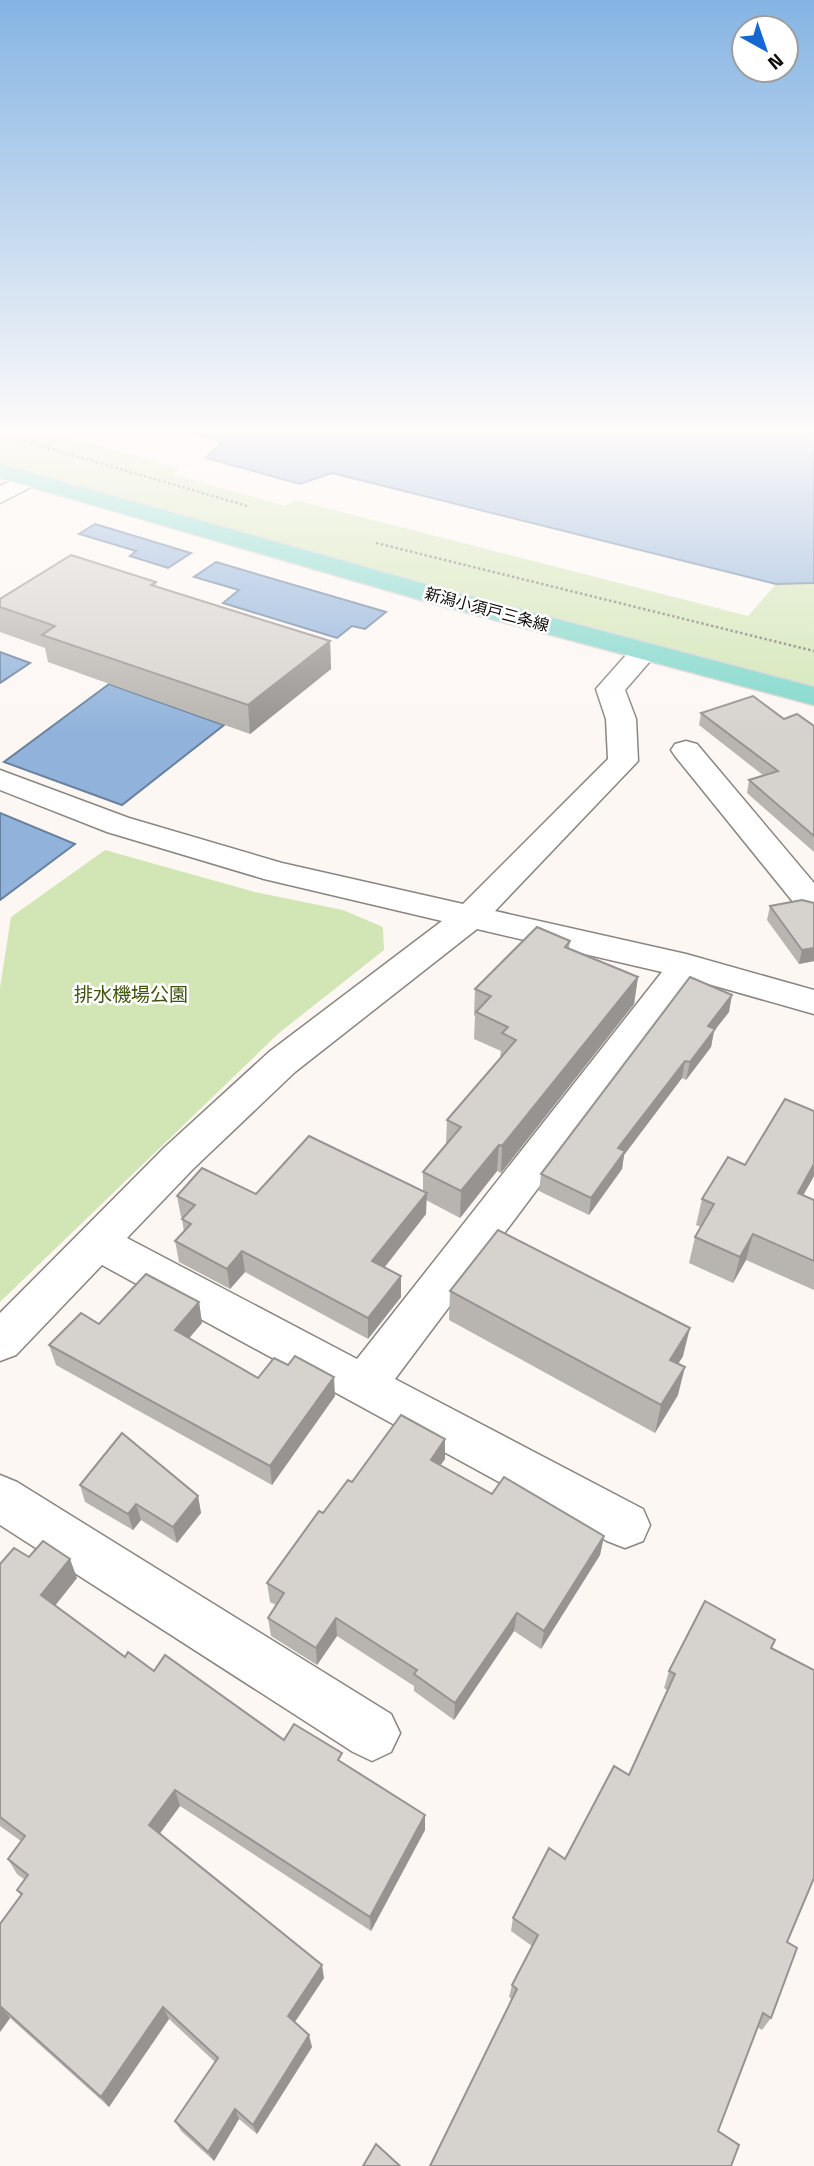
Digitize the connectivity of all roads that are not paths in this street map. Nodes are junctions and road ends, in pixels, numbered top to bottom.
1 (203, 530) edge
2 (644, 652) junction
3 (814, 696) edge
4 (686, 750) dead end
5 (0, 779) edge
6 (814, 852) edge
7 (782, 864) junction
8 (814, 905) edge
9 (471, 916) junction
10 (686, 966) junction
11 (814, 1002) edge
12 (97, 1242) junction
13 (0, 1342) edge
14 (364, 1385) junction
15 (0, 1498) edge
16 (625, 1525) dead end
17 (372, 1733) dead end

1 - 2 main road, 新潟小須戸三条線
2 - 3 main road, 新潟小須戸三条線
2 - 9 street
4 - 7 street
5 - 9 street
6 - 7 street
7 - 8 street
9 - 10 street
9 - 12 street
10 - 11 street
10 - 14 street
12 - 13 street
12 - 14 street
14 - 16 street
15 - 17 street

